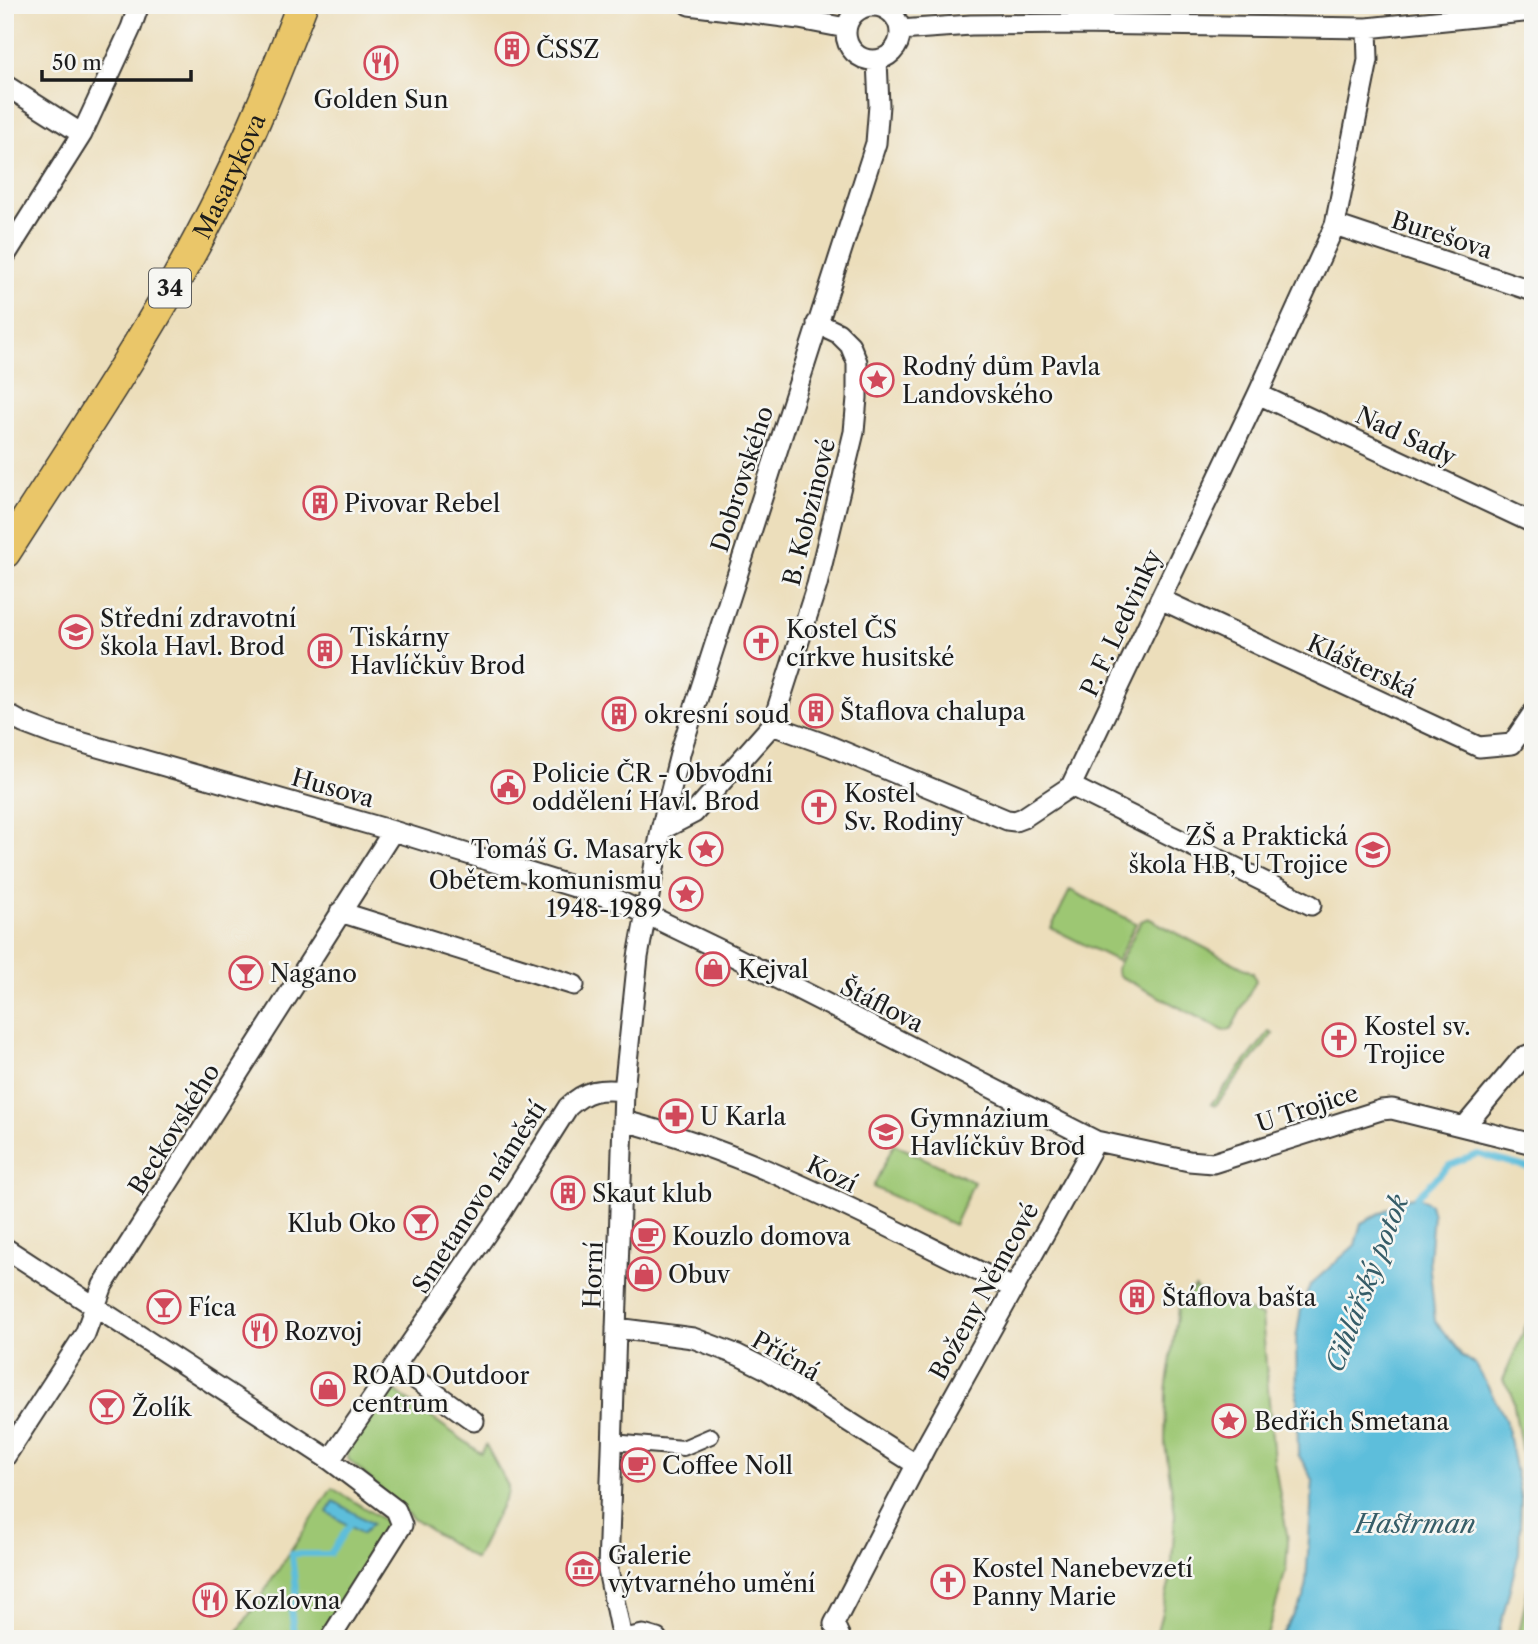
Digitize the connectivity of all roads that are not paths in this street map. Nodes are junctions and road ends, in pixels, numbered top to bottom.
1 (139, 5) edge
2 (302, 5) edge
3 (689, 5) edge
4 (1086, 5) edge
5 (871, 6) edge
6 (1533, 11) edge
7 (1073, 23) junction
8 (1367, 28) junction
9 (846, 29) junction
10 (900, 30) junction
11 (877, 60) junction
12 (5, 85) edge
13 (82, 134) junction
14 (1335, 225) junction
15 (5, 256) edge
16 (1533, 291) edge
17 (817, 323) junction
18 (1258, 394) junction
19 (1533, 523) edge
20 (5, 553) edge
21 (1160, 600) junction
22 (5, 713) edge
23 (1533, 713) edge
24 (772, 725) junction
25 (1071, 786) junction
26 (661, 830) junction
27 (393, 831) junction
28 (1311, 905) dead end
29 (340, 912) junction
30 (647, 913) junction
31 (574, 985) dead end
32 (1533, 1053) edge
33 (624, 1090) junction
34 (624, 1121) junction
35 (1465, 1126) junction
36 (1096, 1141) junction
37 (1533, 1144) edge
38 (5, 1248) edge
39 (1013, 1288) junction
40 (95, 1306) junction
41 (616, 1328) junction
42 (396, 1364) junction
43 (474, 1421) dead end
44 (712, 1436) dead end
45 (612, 1442) junction
46 (5, 1457) edge
47 (330, 1460) junction
48 (917, 1465) junction
49 (330, 1639) edge
50 (624, 1639) edge
51 (657, 1639) edge
52 (841, 1639) edge

1 - 13 street
2 - 20 main road, Masarykova / 34
3 - 9 street
4 - 7 street
5 - 9 street
5 - 10 street
6 - 8 street
7 - 8 street
7 - 10 street
8 - 14 street, P. F. Ledvinky
9 - 11 street
10 - 11 street
11 - 17 street, Dobrovského
12 - 13 street
13 - 15 street
14 - 16 street, Burešova
14 - 18 street, P. F. Ledvinky
17 - 24 street, B. Kobzinové
17 - 26 street, Dobrovského
18 - 19 street, Nad Sady
18 - 21 street, P. F. Ledvinky
21 - 23 street, Klášterská
21 - 25 street, P. F. Ledvinky
22 - 27 street, Husova
24 - 25 street
24 - 26 street
25 - 28 street
26 - 30 street, Dobrovského
27 - 29 street, Beckovského
27 - 30 street, Husova
29 - 31 street
29 - 40 street, Beckovského
30 - 33 street, Horní
30 - 36 street, Štáflova
32 - 35 street
33 - 34 street, Horní
33 - 42 street, Smetanovo náměstí
34 - 39 street, Kozí
34 - 41 street, Horní
35 - 36 street, U Trojice
35 - 37 street, U Trojice
36 - 39 street, Boženy Němcové
38 - 40 street
39 - 48 street, Boženy Němcové
40 - 46 street, Beckovského
40 - 47 street
41 - 45 street, Horní
41 - 48 street, Příčná
42 - 43 street
42 - 47 street, Smetanovo náměstí
44 - 45 street
45 - 50 street, Horní
47 - 49 street
48 - 52 street, Boženy Němcové
50 - 51 street

